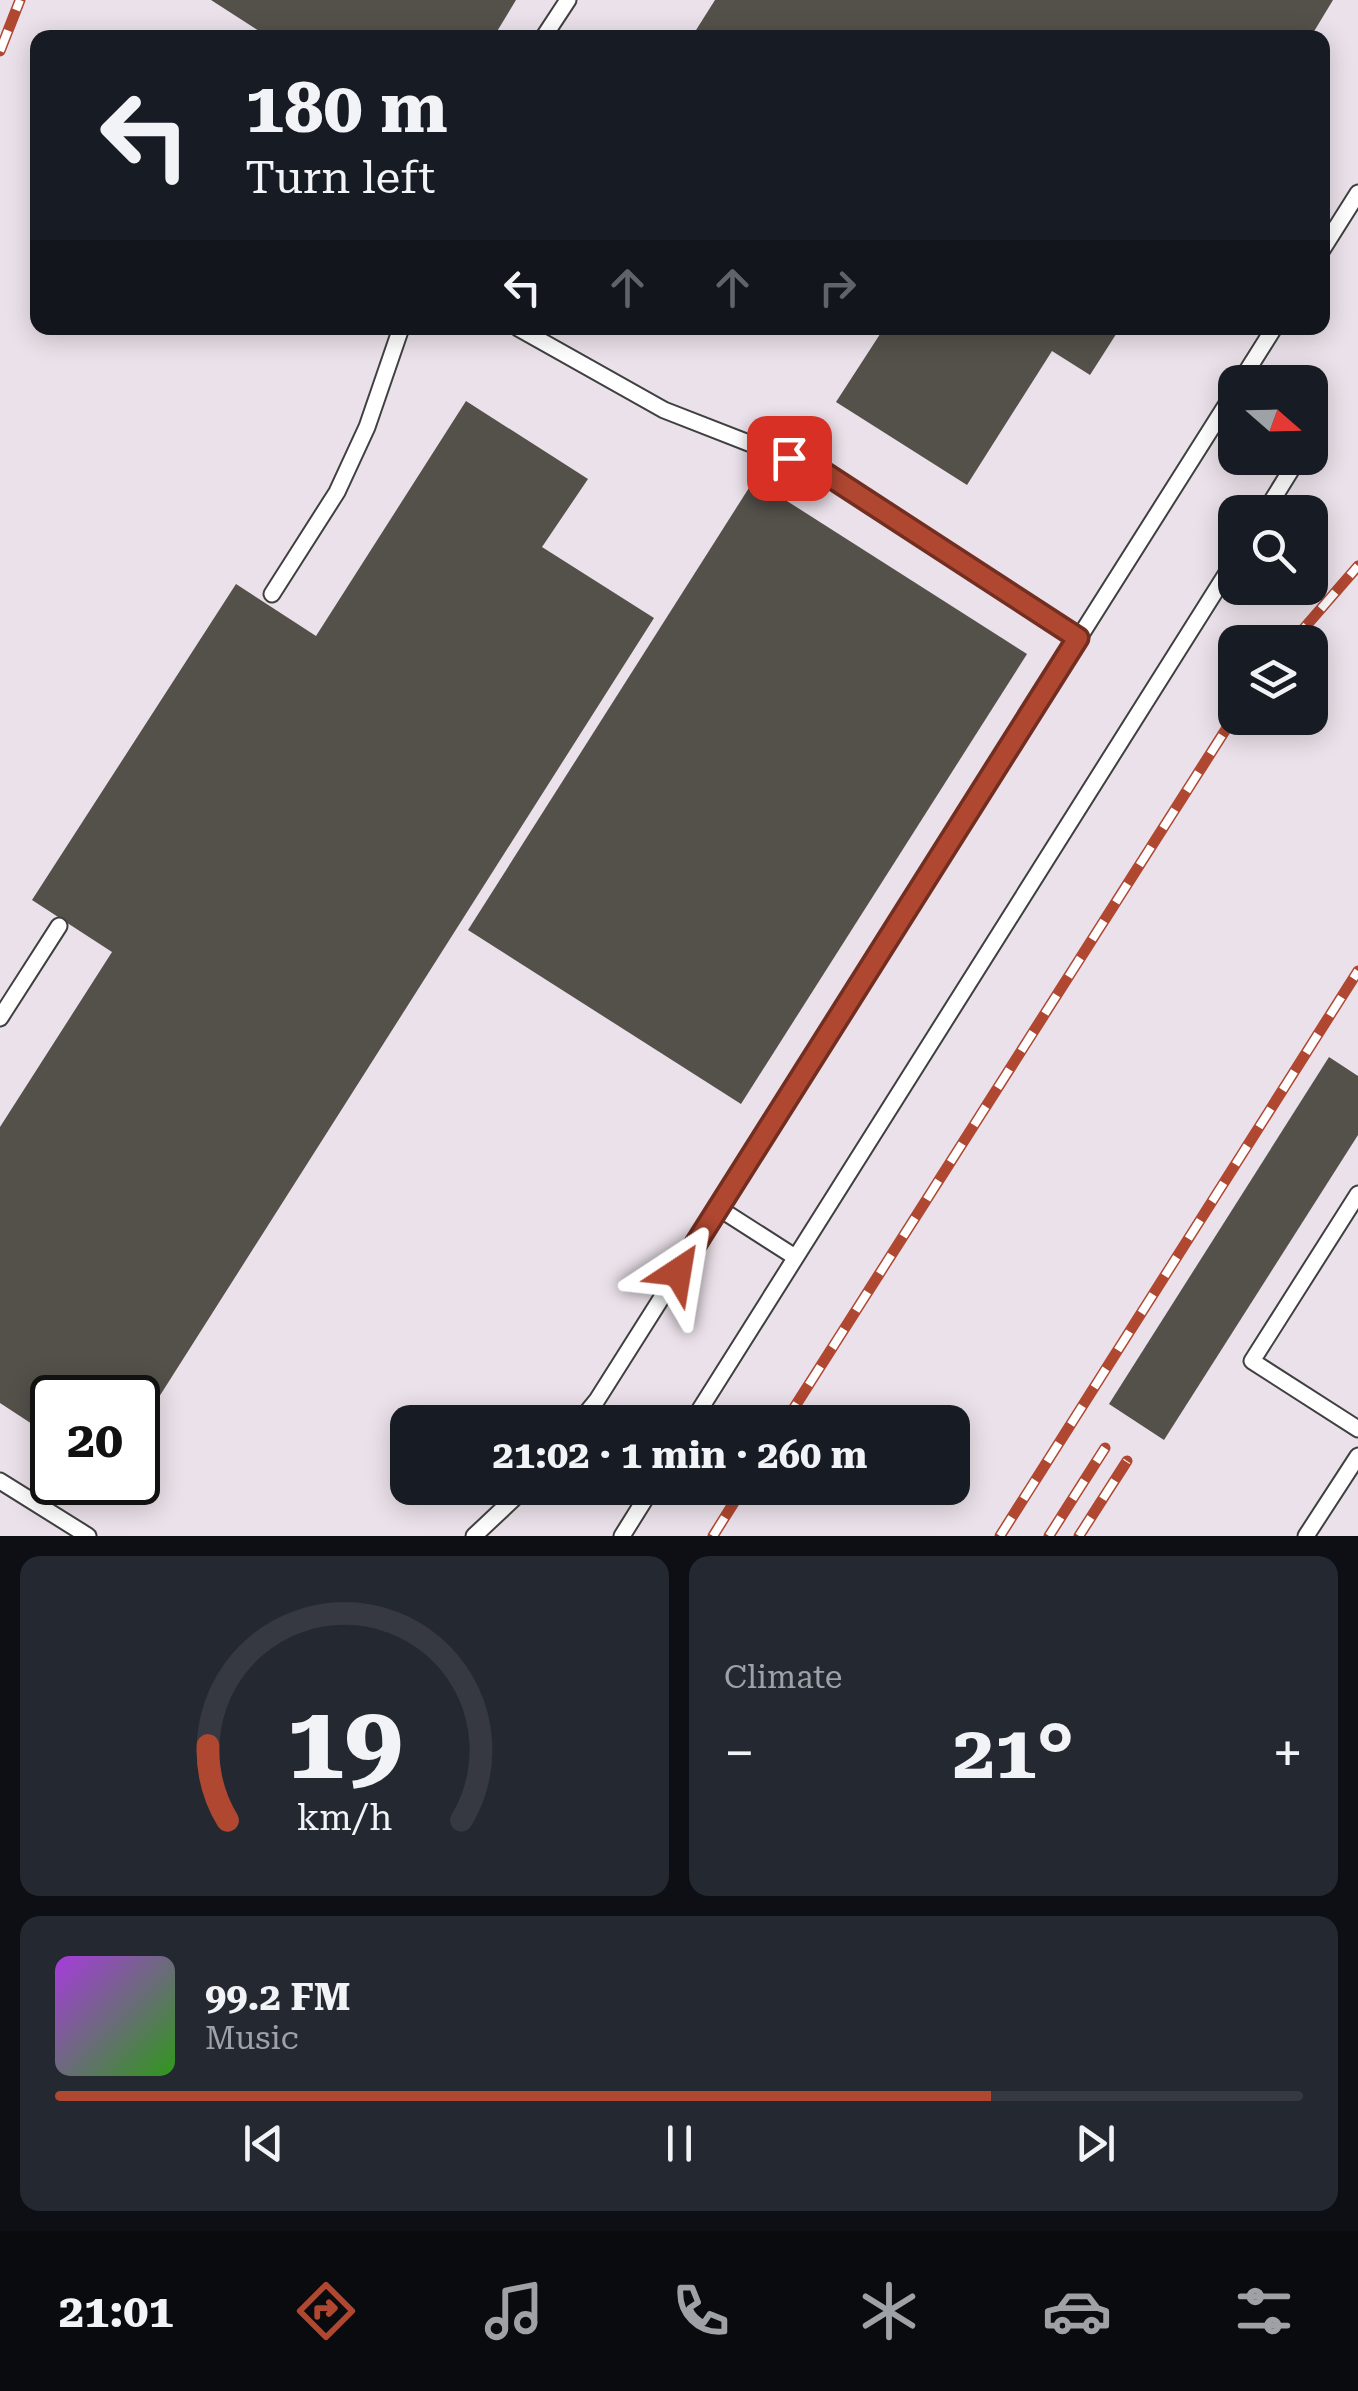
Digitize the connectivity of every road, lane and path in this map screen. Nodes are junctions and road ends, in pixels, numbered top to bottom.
1 (568, 0) edge
2 (549, 30) edge
3 (1358, 193) edge
4 (1330, 237) edge
5 (399, 335) edge
6 (530, 335) edge
7 (1270, 335) edge
8 (1251, 365) edge
9 (1218, 419) edge
10 (1216, 422) joint
11 (1218, 587) edge
12 (272, 594) dead end
13 (1078, 638) junction
14 (59, 926) dead end
15 (0, 1018) edge
16 (1358, 1194) edge
17 (720, 1208) junction
18 (794, 1257) junction
19 (592, 1405) edge
20 (703, 1405) edge
21 (1358, 1429) edge
22 (1358, 1456) edge
23 (0, 1481) edge
24 (507, 1505) edge
25 (641, 1505) edge
26 (88, 1536) edge
27 (474, 1536) edge
28 (622, 1536) edge
29 (1306, 1536) edge

1 - 2 lane
3 - 4 lane
5 - 12 lane
6 - 13 lane
7 - 8 lane
9 - 10 lane
10 - 13 lane
11 - 18 lane
13 - 17 lane
14 - 15 lane
16 - 21 lane
17 - 18 lane
17 - 19 lane
18 - 20 lane
22 - 29 lane
23 - 26 lane
24 - 27 lane
25 - 28 lane

